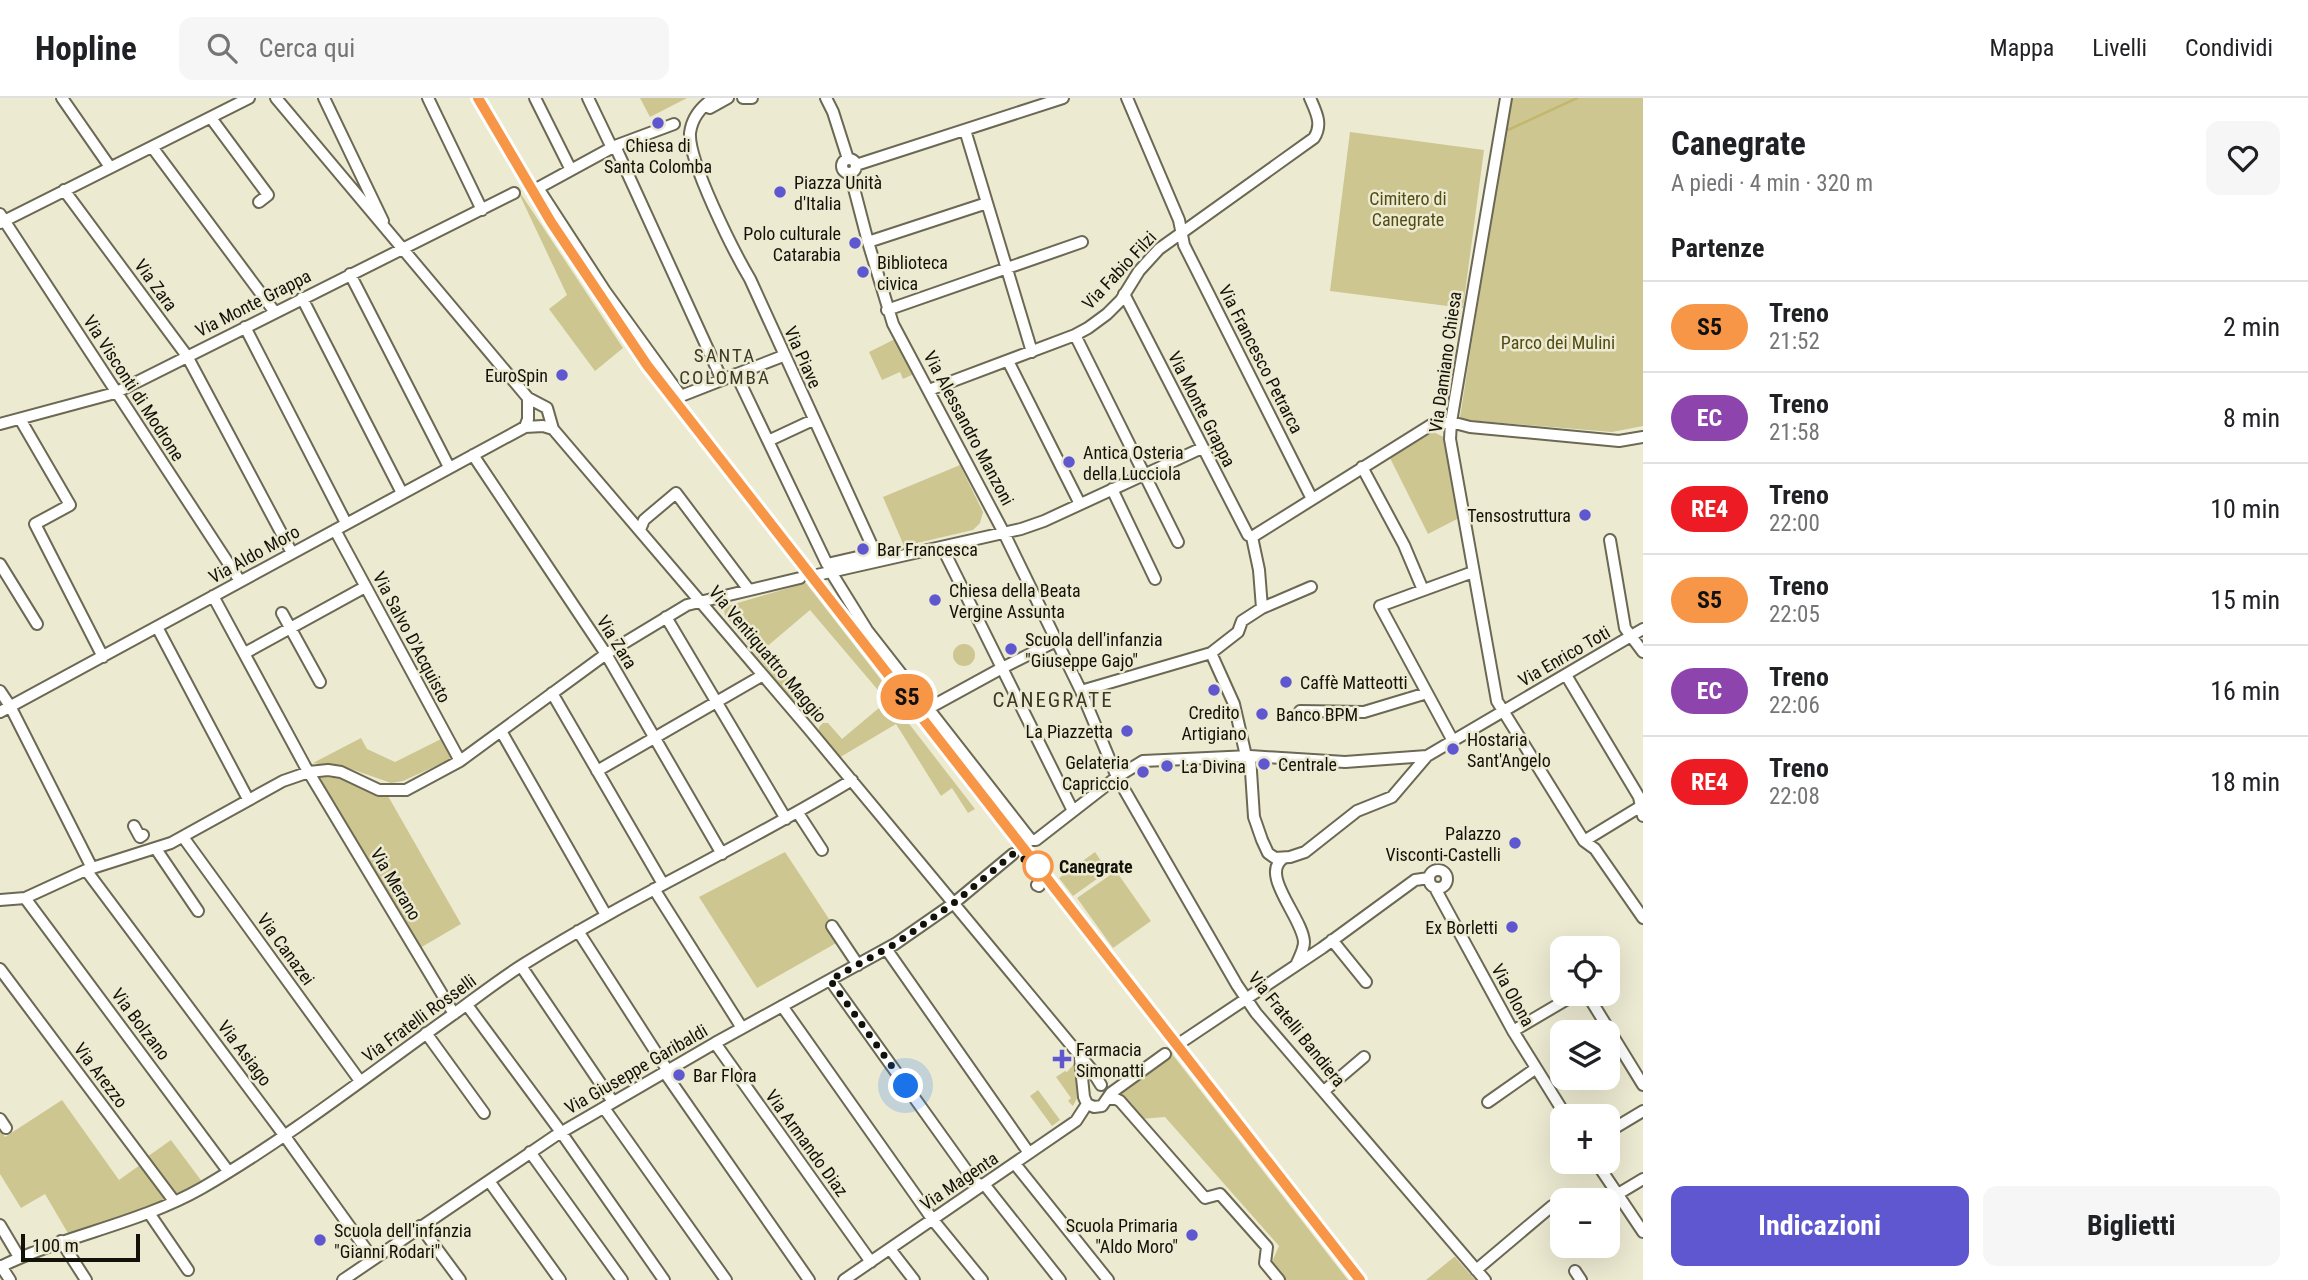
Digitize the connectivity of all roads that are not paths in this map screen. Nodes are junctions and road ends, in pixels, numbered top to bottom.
1 (62, 98) edge
2 (249, 98) edge
3 (276, 98) edge
4 (324, 98) edge
5 (428, 98) edge
6 (535, 98) edge
7 (588, 98) edge
8 (715, 98) edge
9 (728, 98) edge
10 (743, 98) edge
11 (752, 98) edge
12 (826, 98) edge
13 (1063, 98) edge
14 (1127, 98) edge
15 (1310, 98) edge
16 (1506, 98) edge
17 (1039, 102) edge
18 (211, 118) junction
19 (674, 124) dead end
20 (696, 124) junction
21 (965, 130) junction
22 (152, 147) junction
23 (613, 147) junction
24 (851, 166) junction
25 (110, 167) junction
26 (570, 170) junction
27 (64, 190) junction
28 (514, 193) dead end
29 (259, 202) dead end
30 (987, 203) junction
31 (482, 210) junction
32 (2, 219) edge
33 (1181, 233) junction
34 (868, 242) junction
35 (1082, 242) dead end
36 (402, 249) junction
37 (1007, 268) junction
38 (350, 274) junction
39 (1124, 294) junction
40 (302, 298) junction
41 (887, 310) junction
42 (274, 312) junction
43 (245, 327) junction
44 (1075, 335) junction
45 (1032, 352) junction
46 (187, 356) junction
47 (783, 356) junction
48 (1008, 361) junction
49 (736, 374) junction
50 (722, 380) junction
51 (929, 390) junction
52 (116, 393) junction
53 (542, 405) dead end
54 (20, 419) junction
55 (536, 419) junction
56 (813, 420) junction
57 (1451, 422) junction
58 (0, 424) edge
59 (1643, 437) edge
60 (768, 441) junction
61 (1202, 447) junction
62 (473, 455) junction
63 (449, 467) junction
64 (1362, 467) junction
65 (1144, 473) junction
66 (1112, 489) junction
67 (402, 494) junction
68 (1312, 499) junction
69 (1080, 504) junction
70 (346, 523) junction
71 (639, 525) junction
72 (335, 530) junction
73 (1004, 533) junction
74 (1252, 537) junction
75 (1610, 540) dead end
76 (1178, 542) dead end
77 (942, 547) junction
78 (292, 553) junction
79 (877, 557) junction
80 (0, 564) edge
81 (831, 572) junction
82 (1473, 572) junction
83 (817, 575) dead end
84 (800, 578) dead end
85 (1156, 579) dead end
86 (240, 581) junction
87 (365, 587) junction
88 (1311, 587) dead end
89 (749, 590) junction
90 (1423, 590) junction
91 (213, 596) junction
92 (699, 601) junction
93 (1262, 608) junction
94 (282, 613) dead end
95 (666, 617) junction
96 (37, 624) dead end
97 (157, 627) junction
98 (290, 628) junction
99 (1643, 629) edge
100 (1632, 636) junction
101 (1056, 641) junction
102 (1643, 652) edge
103 (245, 653) junction
104 (1211, 653) junction
105 (606, 654) junction
106 (103, 657) junction
107 (1002, 668) junction
108 (763, 675) junction
109 (1566, 675) junction
110 (320, 682) dead end
111 (0, 691) edge
112 (1081, 691) junction
113 (552, 693) junction
114 (1427, 693) junction
115 (717, 701) junction
116 (929, 708) junction
117 (5, 709) edge
118 (1300, 711) dead end
119 (1503, 712) junction
120 (501, 731) junction
121 (654, 737) junction
122 (1453, 741) junction
123 (1248, 756) junction
124 (1421, 759) junction
125 (460, 761) junction
126 (597, 771) junction
127 (309, 772) junction
128 (1117, 777) junction
129 (852, 780) junction
130 (248, 799) junction
131 (1642, 809) edge
132 (1073, 811) junction
133 (798, 813) junction
134 (786, 819) junction
135 (134, 826) dead end
136 (143, 835) dead end
137 (183, 837) junction
138 (1584, 841) junction
139 (156, 849) junction
140 (822, 850) dead end
141 (722, 854) junction
142 (1013, 854) dead end
143 (1284, 858) junction
144 (89, 869) junction
145 (659, 887) junction
146 (1452, 896) dead end
147 (24, 898) junction
148 (0, 900) edge
149 (954, 903) junction
150 (1443, 905) junction
151 (198, 911) dead end
152 (606, 915) junction
153 (1643, 918) edge
154 (832, 926) dead end
155 (578, 931) junction
156 (1304, 939) junction
157 (1328, 942) junction
158 (887, 950) junction
159 (858, 965) junction
160 (1296, 965) junction
161 (521, 966) junction
162 (0, 969) edge
163 (830, 980) junction
164 (1366, 982) dead end
165 (1246, 999) junction
166 (467, 1004) junction
167 (782, 1006) junction
168 (1556, 1006) edge
169 (1594, 1006) edge
170 (454, 1014) junction
171 (742, 1028) junction
172 (1513, 1031) junction
173 (426, 1033) junction
174 (1183, 1041) tunnel mouth
175 (715, 1044) junction
176 (1165, 1054) tunnel mouth
177 (1079, 1056) junction
178 (1364, 1058) dead end
179 (1535, 1069) junction
180 (666, 1072) junction
181 (360, 1082) junction
182 (1643, 1085) edge
183 (1085, 1090) junction
184 (1324, 1091) junction
185 (1101, 1096) junction
186 (1488, 1102) dead end
187 (1558, 1104) edge
188 (608, 1105) junction
189 (1643, 1111) edge
190 (484, 1113) dead end
191 (1620, 1125) edge
192 (559, 1130) junction
193 (284, 1135) junction
194 (530, 1152) junction
195 (1029, 1153) junction
196 (1015, 1164) junction
197 (229, 1171) junction
198 (1643, 1179) edge
199 (489, 1181) junction
200 (979, 1185) junction
201 (1620, 1193) edge
202 (1620, 1197) edge
203 (174, 1202) junction
204 (1550, 1208) edge
205 (149, 1213) junction
206 (933, 1220) junction
207 (0, 1225) edge
208 (420, 1226) junction
209 (1643, 1232) edge
210 (61, 1241) junction
211 (890, 1249) junction
212 (19, 1257) junction
213 (373, 1259) junction
214 (871, 1262) junction
215 (0, 1267) edge
216 (188, 1270) dead end
217 (1476, 1270) junction
218 (351, 1278) edge
219 (1278, 1279) edge
220 (10, 1280) edge
221 (86, 1280) edge
222 (460, 1280) edge
223 (561, 1280) edge
224 (622, 1280) edge
225 (664, 1280) edge
226 (726, 1280) edge
227 (809, 1280) edge
228 (844, 1280) edge
229 (914, 1280) edge
230 (982, 1280) edge
231 (1060, 1280) edge
232 (1108, 1280) edge
233 (1485, 1280) edge

1 - 25 street
2 - 18 street
3 - 36 street
4 - 36 street
5 - 31 street
6 - 26 street
7 - 23 street
8 - 20 street
9 - 20 street
10 - 11 street
12 - 24 street, Via Alessandro Manzoni
13 - 17 street
14 - 33 street, Via Francesco Petrarca
15 - 33 street, Via Fabio Filzi
16 - 57 street, Via Damiano Chiesa
17 - 21 street
18 - 22 street
18 - 29 street
19 - 23 street
20 - 47 street, Via Piave
21 - 24 street
21 - 30 street
22 - 25 street
22 - 42 street
23 - 26 street
23 - 50 street
24 - 34 street, Via Alessandro Manzoni
25 - 27 street
26 - 50 street
27 - 32 street
27 - 46 street, Via Zara
28 - 31 street, Via Monte Grappa
30 - 34 street
30 - 37 street
31 - 36 street, Via Monte Grappa
32 - 52 street, Via Visconti di Modrone
33 - 39 street, Via Fabio Filzi
33 - 68 street, Via Francesco Petrarca
34 - 41 street, Via Alessandro Manzoni
35 - 37 street
36 - 38 street, Via Monte Grappa
36 - 55 street, Via Ventiquattro Maggio
37 - 41 street
37 - 45 street
38 - 40 street, Via Monte Grappa
38 - 63 street
39 - 44 street, Via Fabio Filzi
39 - 61 street, Via Monte Grappa
40 - 42 street, Via Monte Grappa
40 - 67 street
41 - 51 street, Via Alessandro Manzoni
42 - 43 street, Via Monte Grappa
43 - 46 street, Via Monte Grappa
43 - 70 street
44 - 45 street, Via Fabio Filzi
44 - 65 street
45 - 48 street, Via Fabio Filzi
46 - 52 street, Via Monte Grappa
46 - 78 street, Via Zara
47 - 49 street
47 - 56 street, Via Piave
48 - 51 street, Via Fabio Filzi
48 - 69 street
49 - 50 street
49 - 60 street
51 - 73 street, Via Alessandro Manzoni
52 - 54 street, Via Monte Grappa
52 - 86 street, Via Visconti di Modrone
53 - 55 street, Via Ventiquattro Maggio
54 - 58 street, Via Monte Grappa
54 - 106 street
55 - 62 street, Via Aldo Moro
55 - 71 street, Via Ventiquattro Maggio
56 - 60 street
56 - 79 street, Via Piave
57 - 59 street
57 - 64 street
57 - 82 street, Via Damiano Chiesa
60 - 79 street
61 - 65 street
61 - 74 street, Via Monte Grappa
62 - 63 street, Via Aldo Moro
62 - 105 street, Via Zara
63 - 67 street, Via Aldo Moro
64 - 68 street
64 - 90 street
65 - 66 street
65 - 76 street
66 - 69 street
66 - 85 street
67 - 70 street, Via Aldo Moro
68 - 74 street
69 - 73 street
70 - 72 street, Via Aldo Moro
71 - 89 street
71 - 92 street, Via Ventiquattro Maggio
72 - 78 street, Via Aldo Moro
72 - 87 street, Via Salvo D'Acquisto
73 - 77 street
73 - 101 street, Via Alessandro Manzoni
74 - 93 street
75 - 100 street
77 - 79 street
77 - 107 street
78 - 86 street, Via Aldo Moro
79 - 81 street
80 - 96 street
81 - 83 street
81 - 116 street
82 - 90 street
82 - 119 street, Via Damiano Chiesa
84 - 89 street
86 - 91 street, Via Aldo Moro
87 - 98 street
87 - 125 street, Via Salvo D'Acquisto
88 - 93 street
89 - 92 street
90 - 114 street
91 - 97 street, Via Aldo Moro
91 - 103 street, Via Merano
92 - 95 street
92 - 108 street, Via Ventiquattro Maggio
93 - 104 street
94 - 98 street
95 - 105 street
95 - 115 street
97 - 106 street, Via Aldo Moro
97 - 130 street
98 - 103 street
98 - 110 street
99 - 100 street, Via Enrico Toti
100 - 102 street
100 - 109 street, Via Enrico Toti
101 - 107 street
101 - 112 street, Via Alessandro Manzoni
103 - 127 street, Via Merano
104 - 112 street
104 - 123 street
105 - 113 street
105 - 121 street, Via Zara
106 - 117 street, Via Aldo Moro
107 - 116 street
107 - 132 street
108 - 115 street
108 - 129 street, Via Ventiquattro Maggio
109 - 119 street, Via Enrico Toti
109 - 131 street
111 - 117 street, Via Asiago
112 - 128 street, Via Fratelli Bandiera
113 - 120 street
113 - 126 street
114 - 118 street
114 - 122 street
115 - 121 street
115 - 134 street
116 - 132 street
117 - 144 street, Via Asiago
119 - 122 street, Via Enrico Toti
119 - 138 street, Via Damiano Chiesa
120 - 125 street
120 - 152 street
121 - 126 street
121 - 141 street, Via Zara
122 - 124 street, Via Enrico Toti
123 - 124 street
123 - 128 street
123 - 143 street
124 - 143 street
125 - 127 street
126 - 145 street
127 - 130 street
127 - 170 street, Via Merano
128 - 132 street
128 - 165 street, Via Fratelli Bandiera
129 - 133 street, Via Fratelli Rosselli
129 - 149 street, Via Ventiquattro Maggio
130 - 137 street
131 - 138 street
133 - 134 street, Via Fratelli Rosselli
133 - 140 street
134 - 141 street, Via Fratelli Rosselli
135 - 136 street
137 - 139 street
137 - 181 street, Via Canazei
138 - 153 street, Via Damiano Chiesa
139 - 144 street
139 - 151 street
141 - 145 street, Via Fratelli Rosselli
142 - 149 street, Via Giuseppe Garibaldi
143 - 156 street
144 - 147 street
144 - 193 street, Via Asiago
145 - 152 street, Via Fratelli Rosselli
145 - 171 street
146 - 150 street
147 - 148 street
147 - 197 street, Via Bolzano
149 - 158 street, Via Giuseppe Garibaldi
149 - 177 street, Via Ventiquattro Maggio
150 - 157 street, Via Olona
150 - 172 street, Via Olona
152 - 155 street, Via Fratelli Rosselli
154 - 159 street
155 - 161 street, Via Fratelli Rosselli
155 - 180 street
156 - 157 street
156 - 160 street
157 - 160 street
157 - 164 street
158 - 159 street, Via Giuseppe Garibaldi
158 - 195 street
159 - 163 street, Via Giuseppe Garibaldi
160 - 165 street
161 - 166 street, Via Fratelli Rosselli
161 - 188 street
162 - 203 street, Via Arezzo
163 - 167 street, Via Giuseppe Garibaldi
163 - 200 street
165 - 174 street
165 - 184 street, Via Fratelli Bandiera
166 - 170 street, Via Fratelli Rosselli
166 - 192 street
167 - 171 street, Via Giuseppe Garibaldi
167 - 206 street
168 - 172 street
169 - 182 street
170 - 173 street, Via Fratelli Rosselli
171 - 175 street, Via Giuseppe Garibaldi
172 - 179 street, Via Olona
173 - 181 street, Via Fratelli Rosselli
173 - 190 street
175 - 180 street, Via Giuseppe Garibaldi
175 - 214 street, Via Armando Diaz
176 - 185 street
177 - 183 street
177 - 185 street, Via Ventiquattro Maggio
178 - 184 street
179 - 186 street
179 - 187 street, Via Olona
180 - 188 street, Via Giuseppe Garibaldi
180 - 227 street
181 - 193 street, Via Fratelli Rosselli
183 - 185 street
183 - 185 street
184 - 217 street, Via Fratelli Bandiera
185 - 195 street, Via Magenta
185 - 219 street, Via Ventiquattro Maggio
188 - 192 street, Via Giuseppe Garibaldi
188 - 226 street
189 - 191 street
192 - 194 street, Via Giuseppe Garibaldi
192 - 225 street
193 - 197 street, Via Fratelli Rosselli
193 - 213 street, Via Asiago
194 - 199 street, Via Giuseppe Garibaldi
194 - 224 street
195 - 196 street, Via Magenta
196 - 200 street, Via Magenta
196 - 232 street
197 - 203 street, Via Fratelli Rosselli
198 - 201 street
199 - 208 street, Via Giuseppe Garibaldi
199 - 223 street
200 - 206 street, Via Magenta
200 - 231 street
202 - 209 street
203 - 205 street, Via Fratelli Rosselli
204 - 217 street
205 - 210 street, Via Fratelli Rosselli
205 - 216 street
206 - 211 street, Via Magenta
206 - 230 street
207 - 212 street
208 - 213 street, Via Giuseppe Garibaldi
208 - 222 street
210 - 212 street, Via Fratelli Rosselli
210 - 221 street
211 - 214 street, Via Magenta
211 - 229 street
212 - 215 street, Via Fratelli Rosselli
213 - 218 street, Via Giuseppe Garibaldi
214 - 228 street, Via Magenta
215 - 220 street
217 - 233 street, Via Fratelli Bandiera

